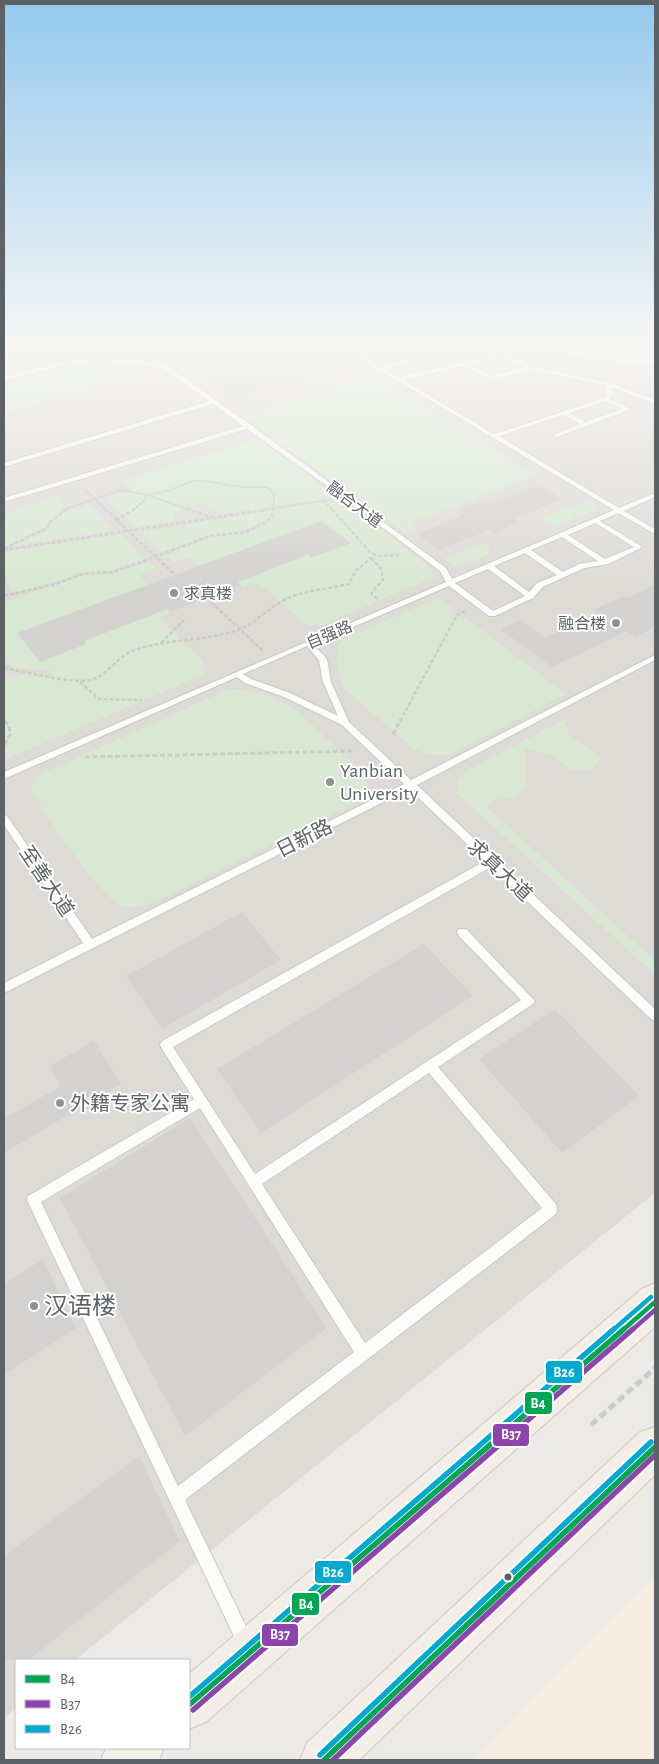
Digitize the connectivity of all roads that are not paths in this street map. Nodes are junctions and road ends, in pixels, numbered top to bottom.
1 (132, 426) edge
2 (248, 426) edge
3 (249, 426) edge
4 (478, 426) edge
5 (523, 426) edge
6 (579, 426) edge
7 (557, 435) dead end
8 (494, 436) junction
9 (4, 465) edge
10 (655, 495) edge
11 (4, 500) edge
12 (619, 511) junction
13 (596, 521) junction
14 (655, 532) edge
15 (563, 535) junction
16 (526, 550) junction
17 (605, 562) junction
18 (489, 566) junction
19 (562, 575) junction
20 (450, 583) junction
21 (530, 596) junction
22 (308, 643) junction
23 (655, 657) edge
24 (237, 674) junction
25 (345, 723) junction
26 (4, 776) edge
27 (410, 785) junction
28 (4, 818) edge
29 (492, 862) junction
30 (462, 932) dead end
31 (90, 945) junction
32 (4, 988) edge
33 (655, 1016) edge
34 (430, 1066) junction
35 (201, 1101) junction
36 (254, 1182) junction
37 (655, 1302) edge
38 (363, 1353) junction
39 (655, 1447) edge
40 (176, 1497) junction
41 (251, 1652) junction
42 (190, 1704) edge
43 (139, 1749) edge
44 (125, 1760) edge
45 (324, 1760) edge

1 - 9 lane
2 - 11 lane
3 - 20 lane, 融合大道
4 - 8 lane
5 - 8 lane
6 - 7 lane
8 - 12 lane
10 - 12 lane, 自强路
12 - 13 lane, 自强路
12 - 14 lane
13 - 15 lane, 自强路
13 - 17 lane
15 - 16 lane, 自强路
15 - 17 lane
16 - 18 lane, 自强路
16 - 19 lane
17 - 19 lane
18 - 20 lane, 自强路
18 - 21 lane
19 - 21 lane
20 - 21 lane, 融合大道
20 - 22 lane, 自强路
22 - 24 lane, 自强路
22 - 25 lane
23 - 27 lane, 日新路
24 - 25 lane
24 - 26 lane, 自强路
25 - 27 lane, 求真大道
27 - 29 lane, 求真大道
27 - 31 lane, 日新路
28 - 31 lane, 至善大道
29 - 33 lane, 求真大道
29 - 35 lane
30 - 34 lane
31 - 32 lane, 日新路
34 - 36 lane
34 - 38 lane
35 - 36 lane
35 - 40 lane
36 - 38 lane
37 - 41 main road
38 - 40 lane
39 - 45 main road
40 - 41 lane
41 - 42 main road
43 - 44 main road

